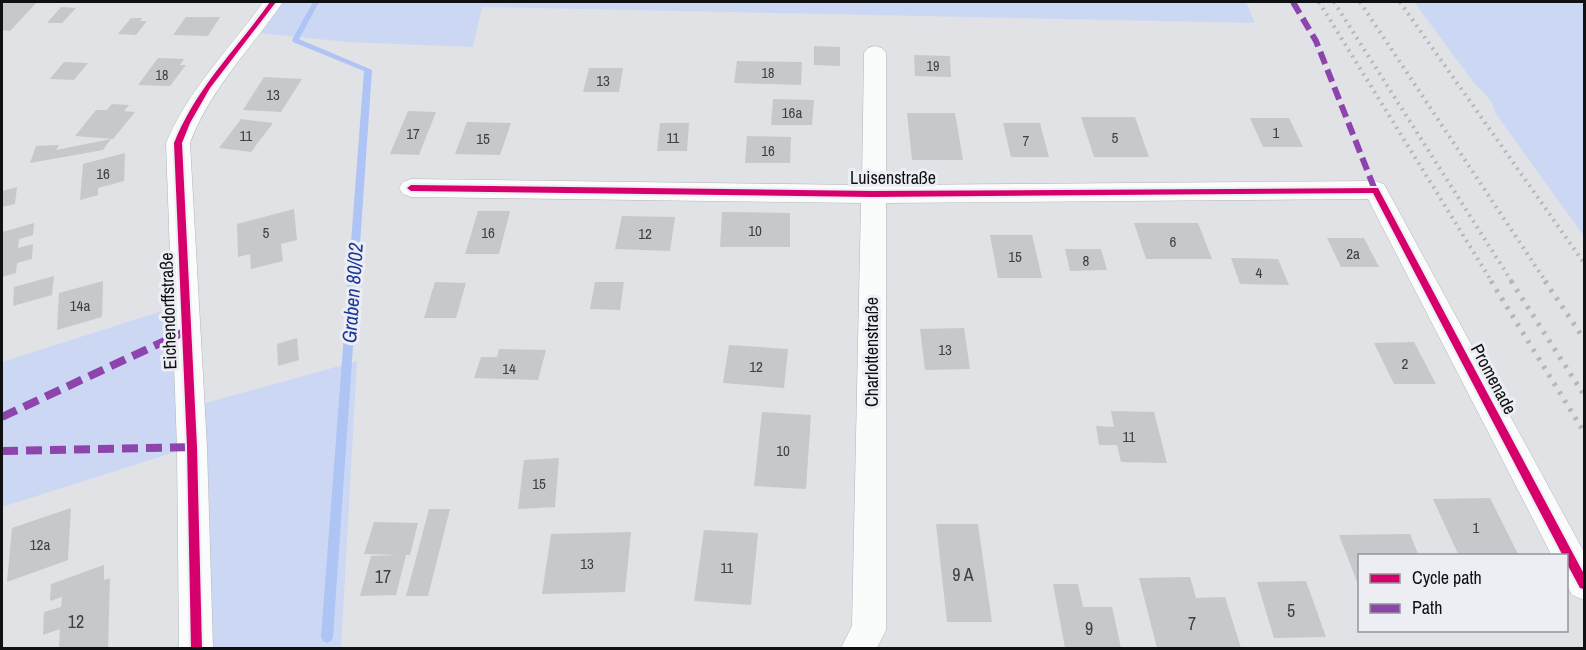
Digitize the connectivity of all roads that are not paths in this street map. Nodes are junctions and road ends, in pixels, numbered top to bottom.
1 (273, 2) edge
2 (874, 53) dead end
3 (411, 188) dead end
4 (1375, 190) joint
5 (872, 194) junction
6 (1584, 584) edge
7 (196, 648) edge
8 (858, 648) edge

1 - 7 street, Eichendorffstraße
2 - 5 street, Charlottenstraße
3 - 5 street, Luisenstraße
4 - 5 street, Luisenstraße
4 - 6 street, Promenade
5 - 8 street, Charlottenstraße

